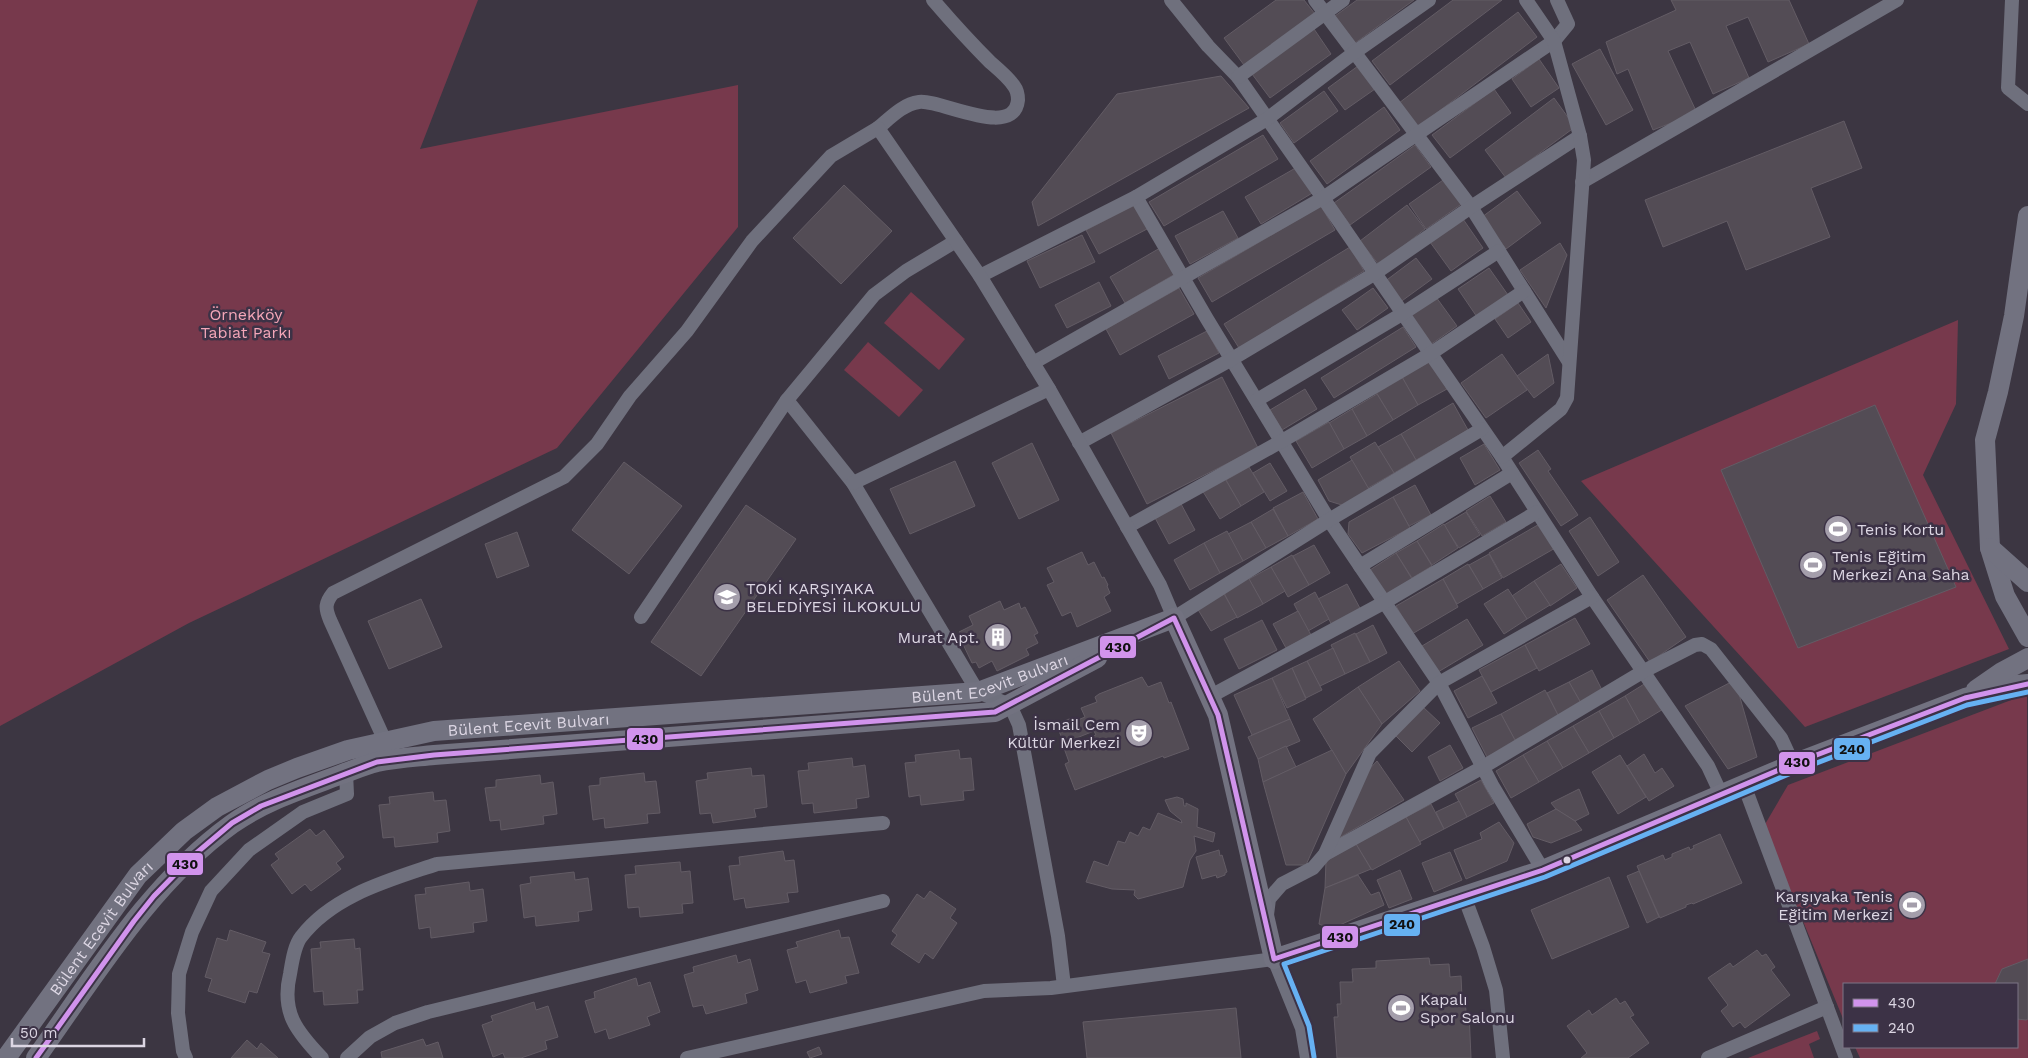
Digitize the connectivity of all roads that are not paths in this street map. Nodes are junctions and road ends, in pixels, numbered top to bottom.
1 (933, 0) edge
2 (1171, 0) edge
3 (1315, 0) edge
4 (1343, 0) edge
5 (1429, 0) edge
6 (1526, 0) edge
7 (1558, 0) edge
8 (1897, 0) edge
9 (2012, 0) edge
10 (1325, 13) junction
11 (1554, 40) junction
12 (1355, 52) junction
13 (1238, 77) junction
14 (2028, 104) edge
15 (1267, 119) junction
16 (878, 128) junction
17 (1415, 134) junction
18 (1580, 136) junction
19 (1582, 182) junction
20 (1136, 197) junction
21 (1323, 198) junction
22 (1471, 207) junction
23 (2028, 216) edge
24 (956, 241) junction
25 (1498, 251) junction
26 (1374, 274) junction
27 (980, 276) junction
28 (1182, 278) junction
29 (1524, 291) junction
30 (1402, 314) junction
31 (1430, 354) junction
32 (1232, 360) junction
33 (1569, 362) junction
34 (1033, 363) junction
35 (1049, 389) junction
36 (786, 400) junction
37 (1257, 400) junction
38 (1482, 429) junction
39 (1282, 441) junction
40 (1079, 444) junction
41 (1502, 457) junction
42 (1512, 473) junction
43 (853, 483) junction
44 (1537, 512) junction
45 (1329, 520) junction
46 (1126, 527) junction
47 (1990, 548) junction
48 (1360, 566) junction
49 (2028, 582) edge
50 (1592, 596) junction
51 (1385, 602) junction
52 (641, 617) dead end
53 (1174, 618) junction
54 (2028, 637) edge
55 (2028, 658) edge
56 (1644, 671) junction
57 (1439, 683) junction
58 (2028, 684) edge
59 (978, 692) junction
60 (1209, 697) junction
61 (1965, 698) junction
62 (1010, 704) junction
63 (385, 741) junction
64 (1793, 764) junction
65 (1483, 767) junction
66 (346, 773) junction
67 (1744, 785) junction
68 (1721, 794) junction
69 (883, 823) dead end
70 (1325, 854) junction
71 (1543, 870) junction
72 (1464, 896) junction
73 (883, 901) dead end
74 (1274, 959) junction
75 (1064, 986) junction
76 (1827, 1007) junction
77 (1729, 1054) edge
78 (6, 1058) edge
79 (36, 1058) edge
80 (186, 1058) edge
81 (322, 1058) edge
82 (347, 1058) edge
83 (687, 1058) edge
84 (1307, 1058) edge
85 (1503, 1058) edge
86 (1708, 1058) edge
87 (1846, 1058) edge

1 - 16 street
2 - 13 street
3 - 10 street
4 - 10 street
5 - 12 street
6 - 11 street
7 - 11 street
8 - 19 street
9 - 14 street
10 - 12 street
10 - 13 street
11 - 17 street
11 - 18 street
12 - 15 street
12 - 17 street
13 - 15 street
15 - 20 street
15 - 21 street
16 - 24 street
16 - 63 street
17 - 21 street
17 - 22 street
18 - 19 street
18 - 22 street
19 - 33 street
20 - 27 street
20 - 28 street
21 - 26 street
21 - 28 street
22 - 25 street
22 - 26 street
23 - 47 street
24 - 27 street
24 - 36 street
25 - 29 street
25 - 30 street
26 - 30 street
26 - 32 street
27 - 34 street
28 - 32 street
28 - 34 street
29 - 31 street
29 - 33 street
30 - 31 street
30 - 37 street
31 - 38 street
31 - 39 street
32 - 37 street
32 - 40 street
33 - 41 street
34 - 35 street
35 - 40 street
35 - 43 street
36 - 43 street
36 - 52 street
37 - 39 street
38 - 41 street
38 - 45 street
39 - 45 street
39 - 46 street
40 - 46 street
41 - 42 street
42 - 44 street
42 - 48 street
43 - 59 street
44 - 50 street
44 - 51 street
45 - 48 street
45 - 53 street
46 - 53 street
47 - 49 street
47 - 54 street
48 - 51 street
50 - 56 street
50 - 57 street
51 - 57 street
51 - 60 street
53 - 59 street, Bülent Ecevit Bulvarı
53 - 60 street
53 - 62 street, Bülent Ecevit Bulvarı
55 - 61 street
56 - 64 street
56 - 65 street
56 - 68 street
57 - 65 street
57 - 70 street
58 - 61 street
59 - 62 street
59 - 63 street, Bülent Ecevit Bulvarı
60 - 74 street
61 - 64 street
62 - 66 street, Bülent Ecevit Bulvarı
62 - 75 street
63 - 78 street, Bülent Ecevit Bulvarı
64 - 67 street
65 - 70 street
65 - 71 street
66 - 79 street, Bülent Ecevit Bulvarı
66 - 80 street
67 - 68 street
67 - 76 street
68 - 71 street
69 - 81 street
70 - 74 street
71 - 72 street
72 - 74 street
72 - 85 street
73 - 82 street
74 - 75 street
74 - 84 street
75 - 83 street
76 - 77 street
76 - 87 street
77 - 86 street

